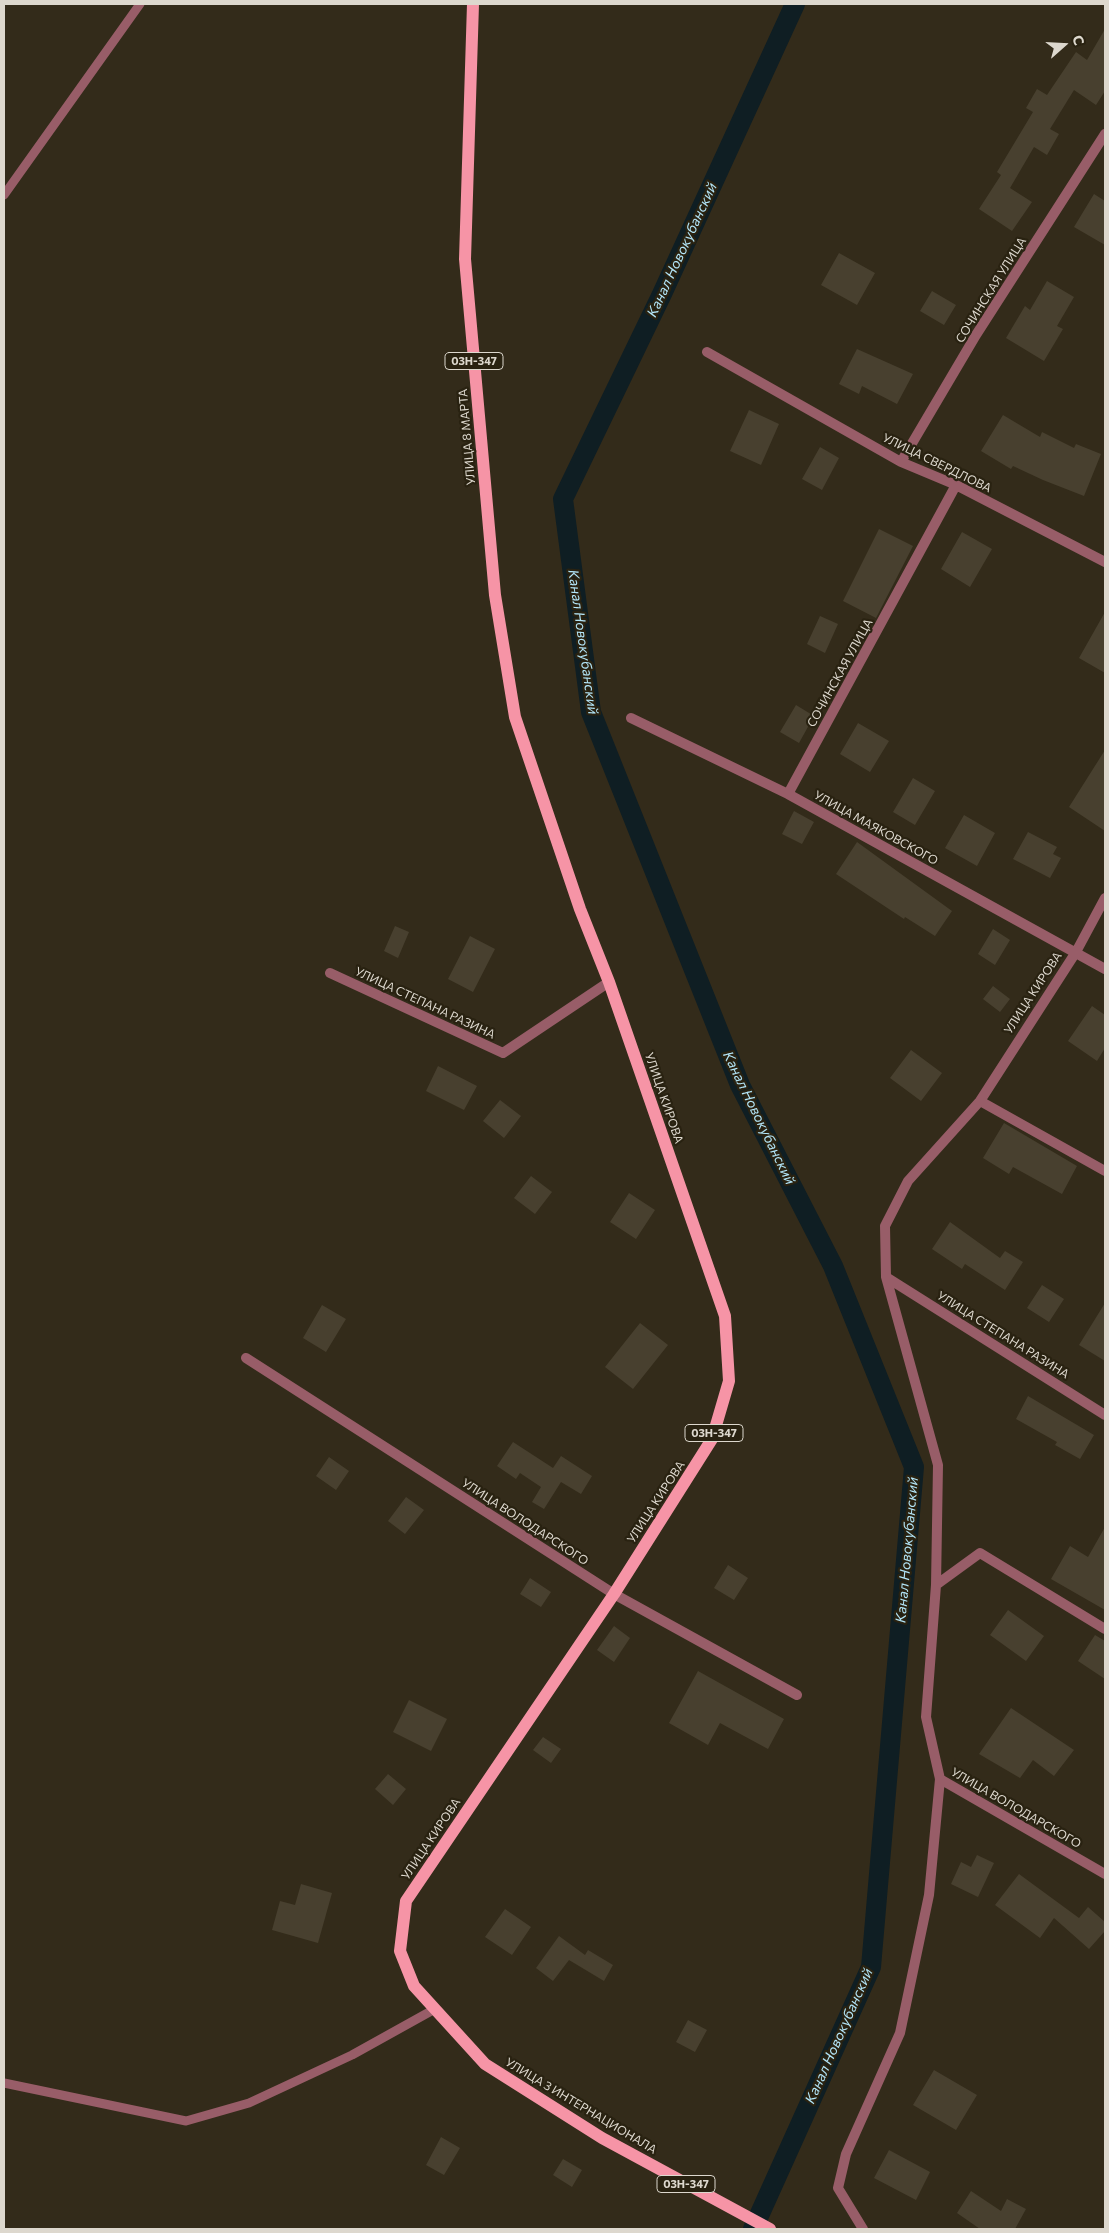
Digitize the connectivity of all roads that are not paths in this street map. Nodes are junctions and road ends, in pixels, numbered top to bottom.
1 (140, 4) edge
2 (473, 4) edge
3 (1105, 134) edge
4 (4, 195) edge
5 (707, 352) dead end
6 (901, 462) junction
7 (956, 485) junction
8 (1105, 562) edge
9 (515, 717) joint
10 (631, 718) dead end
11 (788, 794) junction
12 (1105, 898) edge
13 (1076, 952) junction
14 (1105, 969) edge
15 (330, 973) dead end
16 (608, 982) junction
17 (980, 1101) junction
18 (1105, 1171) edge
19 (886, 1276) junction
20 (246, 1358) dead end
21 (1105, 1415) edge
22 (936, 1585) junction
23 (614, 1594) junction
24 (1105, 1629) edge
25 (797, 1695) dead end
26 (940, 1779) junction
27 (1105, 1874) edge
28 (433, 2010) junction
29 (485, 2064) joint
30 (4, 2083) edge
31 (770, 2229) edge
32 (863, 2229) edge

1 - 4 lane
2 - 9 main road, УЛИЦА 8 МАРТА / 03Н-347
3 - 6 street, СОЧИНСКАЯ УЛИЦА
5 - 6 street, УЛИЦА СВЕРДЛОВА
6 - 7 street, УЛИЦА СВЕРДЛОВА
7 - 8 street, УЛИЦА СВЕРДЛОВА
7 - 11 street, СОЧИНСКАЯ УЛИЦА
9 - 16 main road, УЛИЦА КИРОВА / 03Н-347
10 - 11 street, УЛИЦА МАЯКОВСКОГО
11 - 13 street, УЛИЦА МАЯКОВСКОГО
12 - 13 street, УЛИЦА КИРОВА
13 - 14 street, УЛИЦА МАЯКОВСКОГО
13 - 17 street, УЛИЦА КИРОВА
15 - 16 street, УЛИЦА СТЕПАНА РАЗИНА
16 - 23 main road, УЛИЦА КИРОВА / 03Н-347
17 - 18 street
17 - 19 street, УЛИЦА КИРОВА
19 - 21 street, УЛИЦА СТЕПАНА РАЗИНА
19 - 22 street, УЛИЦА КИРОВА
20 - 23 street, УЛИЦА ВОЛОДАРСКОГО
22 - 24 street
22 - 26 street, УЛИЦА КИРОВА
23 - 25 street, УЛИЦА ВОЛОДАРСКОГО
23 - 28 main road, УЛИЦА КИРОВА / 03Н-347
26 - 27 street, УЛИЦА ВОЛОДАРСКОГО
26 - 32 street, УЛИЦА КИРОВА
28 - 29 main road, УЛИЦА КИРОВА / 03Н-347
28 - 30 lane
29 - 31 main road, УЛИЦА 3 ИНТЕРНАЦИОНАЛА / 03Н-347

